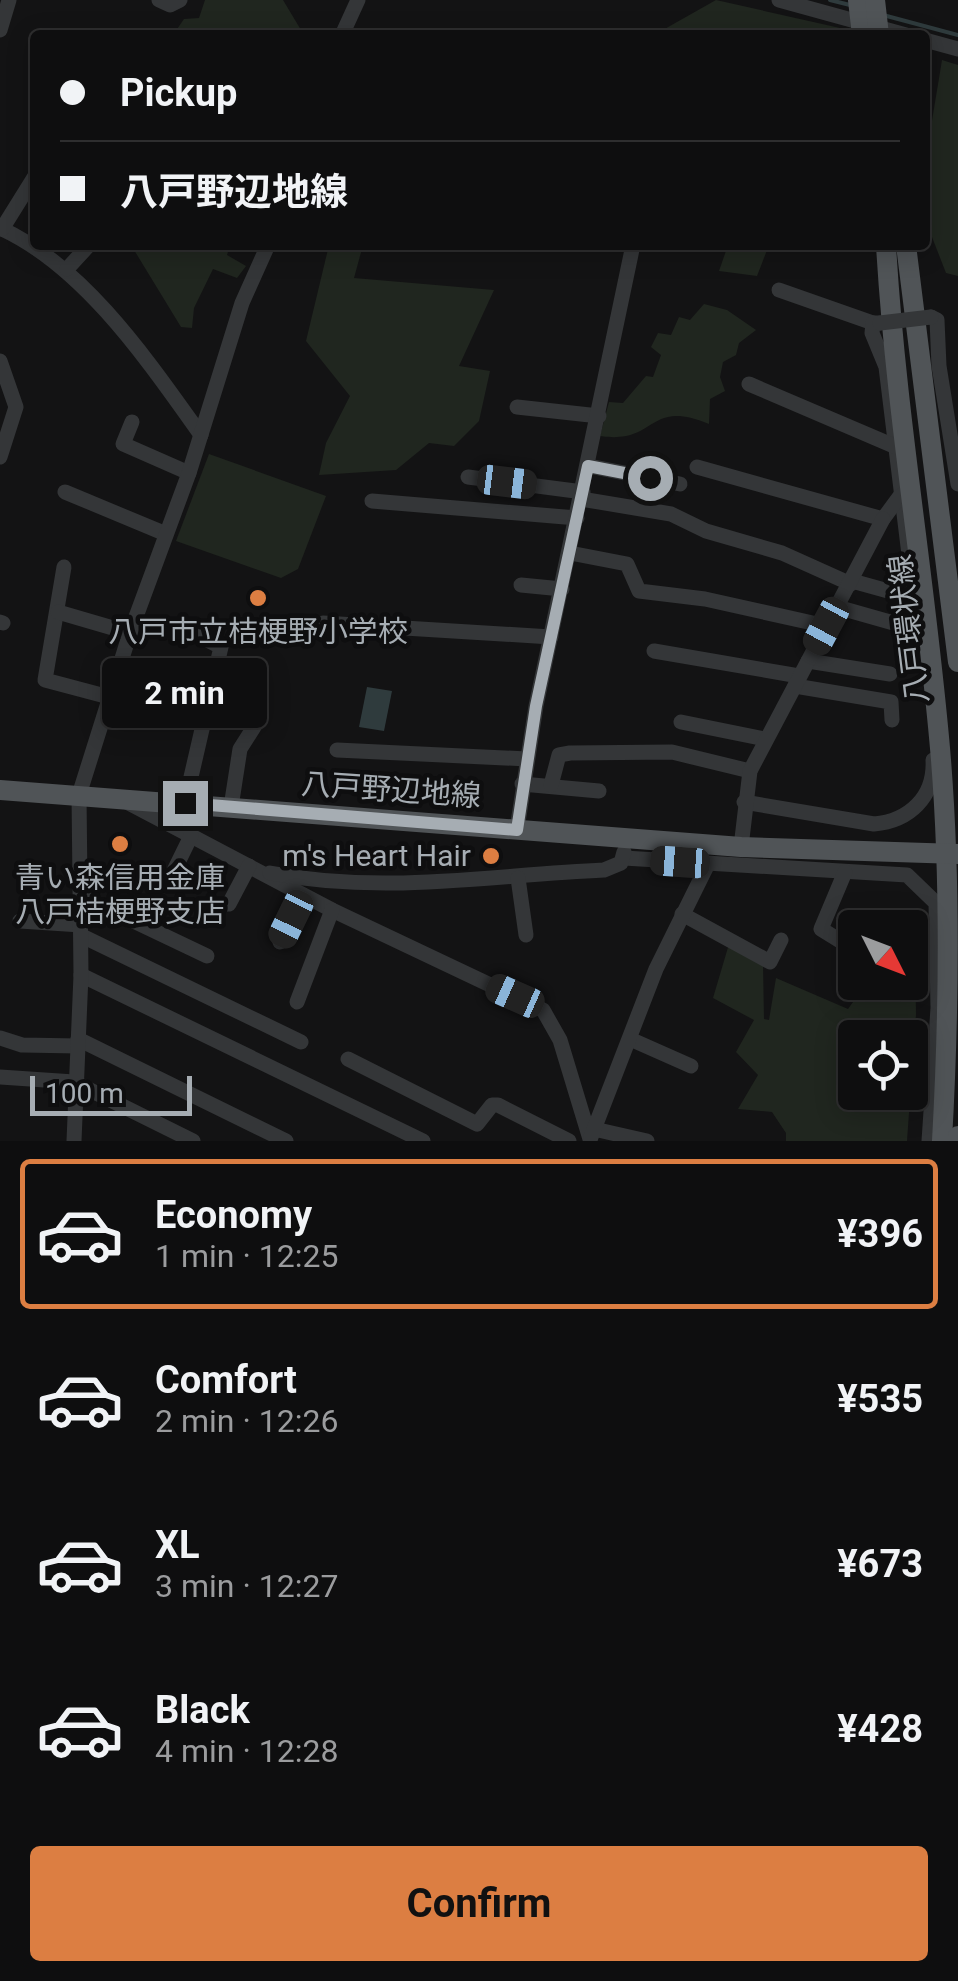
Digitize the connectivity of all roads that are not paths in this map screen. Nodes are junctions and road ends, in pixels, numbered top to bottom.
1 (159, 0) edge
2 (180, 0) edge
3 (358, 0) edge
4 (778, 0) edge
5 (858, 0) edge
6 (875, 0) edge
7 (5, 5) edge
8 (0, 30) edge
9 (344, 30) edge
10 (861, 30) edge
11 (878, 30) edge
12 (888, 30) edge
13 (930, 41) edge
14 (958, 49) edge
15 (30, 184) edge
16 (1, 229) edge
17 (30, 242) edge
18 (43, 250) edge
19 (84, 250) edge
20 (266, 250) edge
21 (633, 250) edge
22 (888, 250) edge
23 (889, 250) edge
24 (908, 250) edge
25 (908, 250) edge
26 (67, 269) junction
27 (779, 290) dead end
28 (877, 323) junction
29 (948, 353) edge
30 (0, 360) edge
31 (750, 384) dead end
32 (518, 407) dead end
33 (953, 409) edge
34 (599, 416) junction
35 (132, 422) dead end
36 (201, 435) junction
37 (894, 446) junction
38 (0, 457) edge
39 (588, 466) junction
40 (696, 468) dead end
41 (189, 472) junction
42 (468, 477) dead end
43 (680, 484) dead end
44 (958, 484) edge
45 (65, 492) dead end
46 (582, 495) junction
47 (900, 496) junction
48 (372, 501) dead end
49 (577, 518) junction
50 (884, 519) junction
51 (166, 534) junction
52 (570, 553) junction
53 (64, 567) dead end
54 (958, 576) edge
55 (852, 582) junction
56 (521, 585) dead end
57 (562, 589) junction
58 (899, 594) dead end
59 (838, 607) junction
60 (58, 612) junction
61 (323, 623) dead end
62 (898, 624) dead end
63 (826, 626) junction
64 (130, 633) junction
65 (198, 635) dead end
66 (551, 638) junction
67 (654, 651) dead end
68 (808, 660) junction
69 (951, 663) edge
70 (890, 674) dead end
71 (797, 681) junction
72 (109, 697) junction
73 (892, 720) dead end
74 (681, 722) dead end
75 (254, 727) dead end
76 (765, 740) junction
77 (338, 750) dead end
78 (526, 759) junction
79 (750, 771) junction
80 (522, 784) junction
81 (551, 785) junction
82 (0, 790) edge
83 (600, 790) dead end
84 (79, 795) junction
85 (122, 798) junction
86 (744, 802) junction
87 (185, 803) junction
88 (231, 807) junction
89 (958, 829) edge
90 (517, 830) junction
91 (190, 836) junction
92 (741, 847) junction
93 (624, 848) junction
94 (952, 854) edge
95 (708, 864) junction
96 (253, 868) junction
97 (846, 872) junction
98 (518, 878) junction
99 (167, 885) dead end
100 (81, 896) junction
101 (302, 896) junction
102 (229, 904) dead end
103 (332, 910) junction
104 (682, 914) junction
105 (20, 921) dead end
106 (82, 931) junction
107 (526, 935) dead end
108 (781, 940) dead end
109 (838, 940) edge
110 (280, 942) dead end
111 (207, 956) dead end
112 (81, 975) junction
113 (297, 1002) dead end
114 (0, 1038) edge
115 (630, 1039) junction
116 (301, 1042) dead end
117 (78, 1043) junction
118 (348, 1059) dead end
119 (691, 1066) dead end
120 (0, 1076) edge
121 (74, 1082) junction
122 (591, 1136) edge
123 (74, 1141) edge
124 (193, 1141) edge
125 (286, 1141) edge
126 (422, 1141) edge
127 (569, 1141) edge
128 (648, 1141) edge
129 (929, 1141) edge
130 (942, 1141) edge

1 - 2 street
3 - 9 street
4 - 12 street
5 - 10 main road, bridge
6 - 11 main road, bridge
7 - 8 street
13 - 14 street
15 - 16 street
16 - 17 street
18 - 26 street
19 - 26 street
20 - 36 street
21 - 34 street
22 - 94 main road
23 - 69 main road, 八戸環状線
24 - 69 main road, 八戸環状線
25 - 54 main road
26 - 36 street
27 - 28 street
28 - 29 street, bridge
28 - 37 street
29 - 33 street
30 - 38 street
31 - 37 street
32 - 34 street
33 - 44 street
34 - 39 street
35 - 41 street
36 - 41 street
37 - 47 street
39 - 43 street
39 - 46 street
40 - 50 street
41 - 51 street
42 - 46 street
45 - 51 street
46 - 49 street
46 - 55 street
47 - 50 street
47 - 86 street
48 - 49 street
49 - 52 street
50 - 55 street
51 - 64 street
52 - 57 street
52 - 63 street
53 - 60 street
55 - 58 street
55 - 59 street
56 - 57 street
57 - 66 street
59 - 62 street
59 - 63 street
60 - 64 street
60 - 72 street
61 - 66 street
63 - 68 street
64 - 72 street
65 - 87 street
66 - 78 street
67 - 71 street
68 - 70 street
68 - 71 street
69 - 89 main road, 八戸環状線
71 - 73 street
71 - 76 street
72 - 84 street
74 - 76 street
75 - 88 street
76 - 79 street
77 - 78 street
78 - 80 street
79 - 81 street
79 - 86 street
80 - 81 street
80 - 90 street
81 - 83 street
82 - 84 main road, 八戸野辺地線
84 - 85 main road, 八戸野辺地線
84 - 100 street
85 - 87 main road, 八戸野辺地線
85 - 91 street
86 - 92 street
87 - 88 main road, 八戸野辺地線
88 - 90 main road, 八戸野辺地線
90 - 93 main road, 八戸野辺地線
91 - 96 street
91 - 99 street
92 - 93 main road, 八戸野辺地線
92 - 94 main road, 八戸野辺地線
93 - 95 street
93 - 98 street
94 - 130 main road
95 - 97 street
95 - 104 street
96 - 98 street
96 - 101 street
96 - 102 street
97 - 109 street
97 - 129 street
98 - 107 street
100 - 106 street
100 - 111 street
101 - 103 street
101 - 110 street
103 - 113 street
103 - 122 street
104 - 108 street
104 - 115 street
105 - 106 street
106 - 112 street
106 - 116 street
112 - 117 street
112 - 126 street
114 - 117 street
115 - 119 street
115 - 122 street
117 - 121 street
117 - 125 street
118 - 127 street
120 - 121 street
121 - 123 street
121 - 124 street
122 - 128 street

